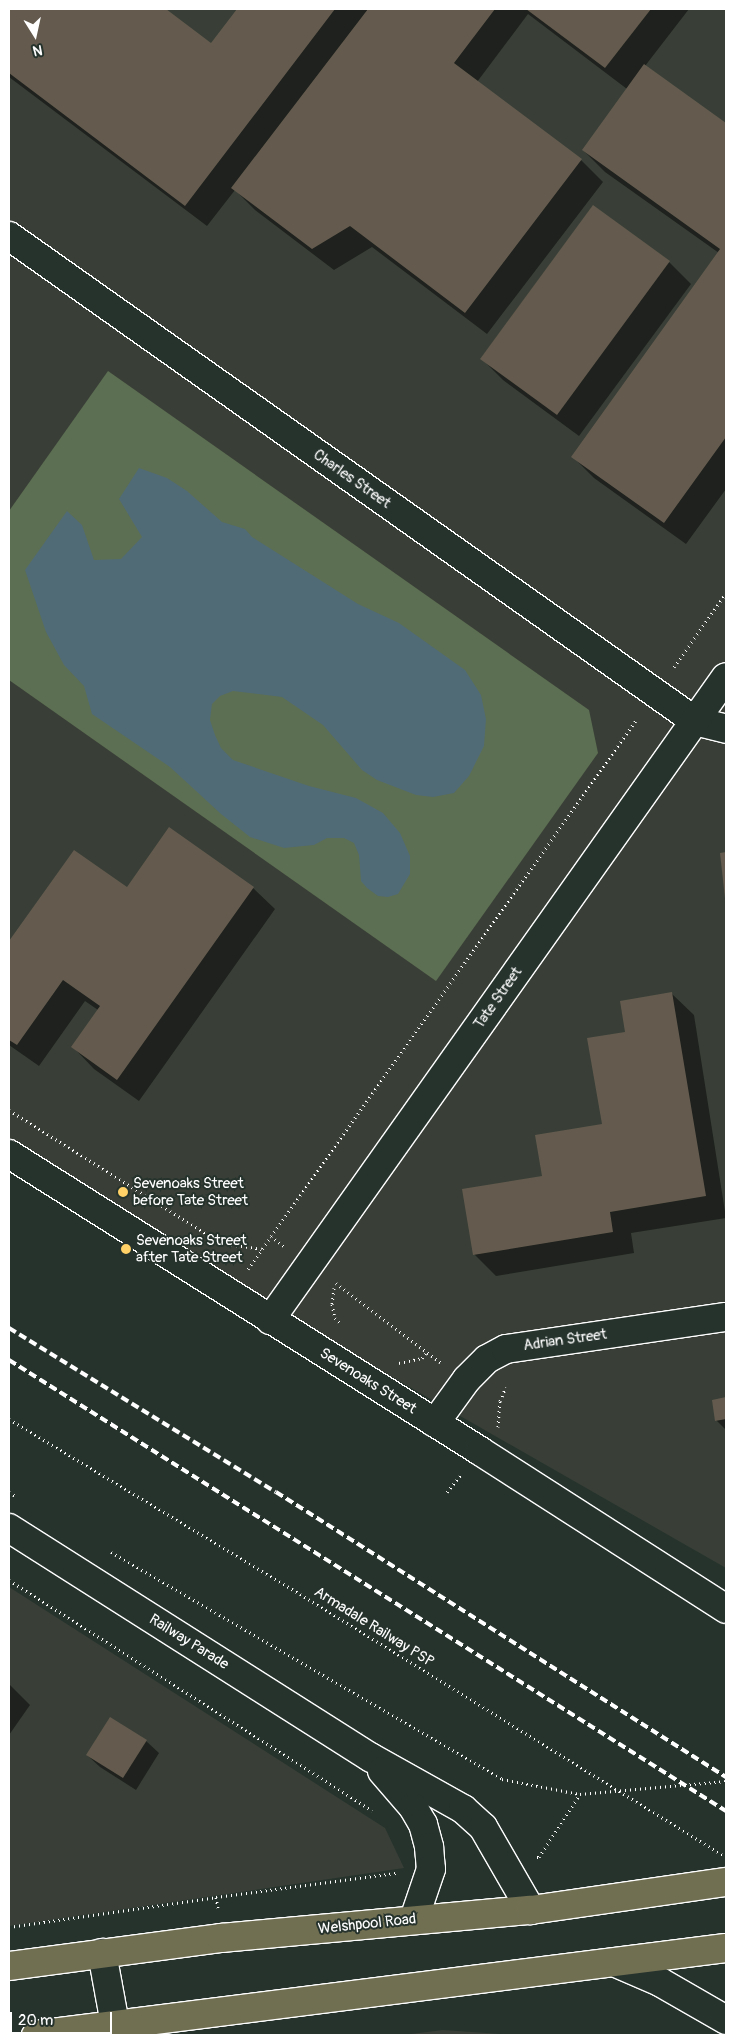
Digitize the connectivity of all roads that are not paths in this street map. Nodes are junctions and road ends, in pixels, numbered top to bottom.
1 (9, 236) edge
2 (726, 677) edge
3 (695, 721) junction
4 (726, 729) edge
5 (9, 1154) edge
6 (726, 1317) edge
7 (270, 1320) junction
8 (435, 1423) junction
9 (9, 1528) edge
10 (726, 1609) edge
11 (370, 1757) junction
12 (726, 1882) edge
13 (531, 1910) junction
14 (414, 1919) junction
15 (726, 1948) edge
16 (102, 1953) junction
17 (618, 1964) junction
18 (9, 1966) edge
19 (726, 2020) edge
20 (116, 2030) edge
21 (36, 2035) edge

1 - 3 street, Charles Street
2 - 3 street, Tate Street
3 - 4 street
3 - 7 street, Tate Street
5 - 7 street, Sevenoaks Street
6 - 8 street, Adrian Street
7 - 8 street, Sevenoaks Street
8 - 10 street, Sevenoaks Street
9 - 11 street, Railway Parade
11 - 13 street, Railway Parade
11 - 14 street, Railway Parade
12 - 13 main road, Welshpool Road
13 - 14 main road, Welshpool Road
14 - 16 main road, Welshpool Road
15 - 17 main road
16 - 18 main road, Welshpool Road
16 - 20 street
17 - 19 street
17 - 20 main road
20 - 21 main road

